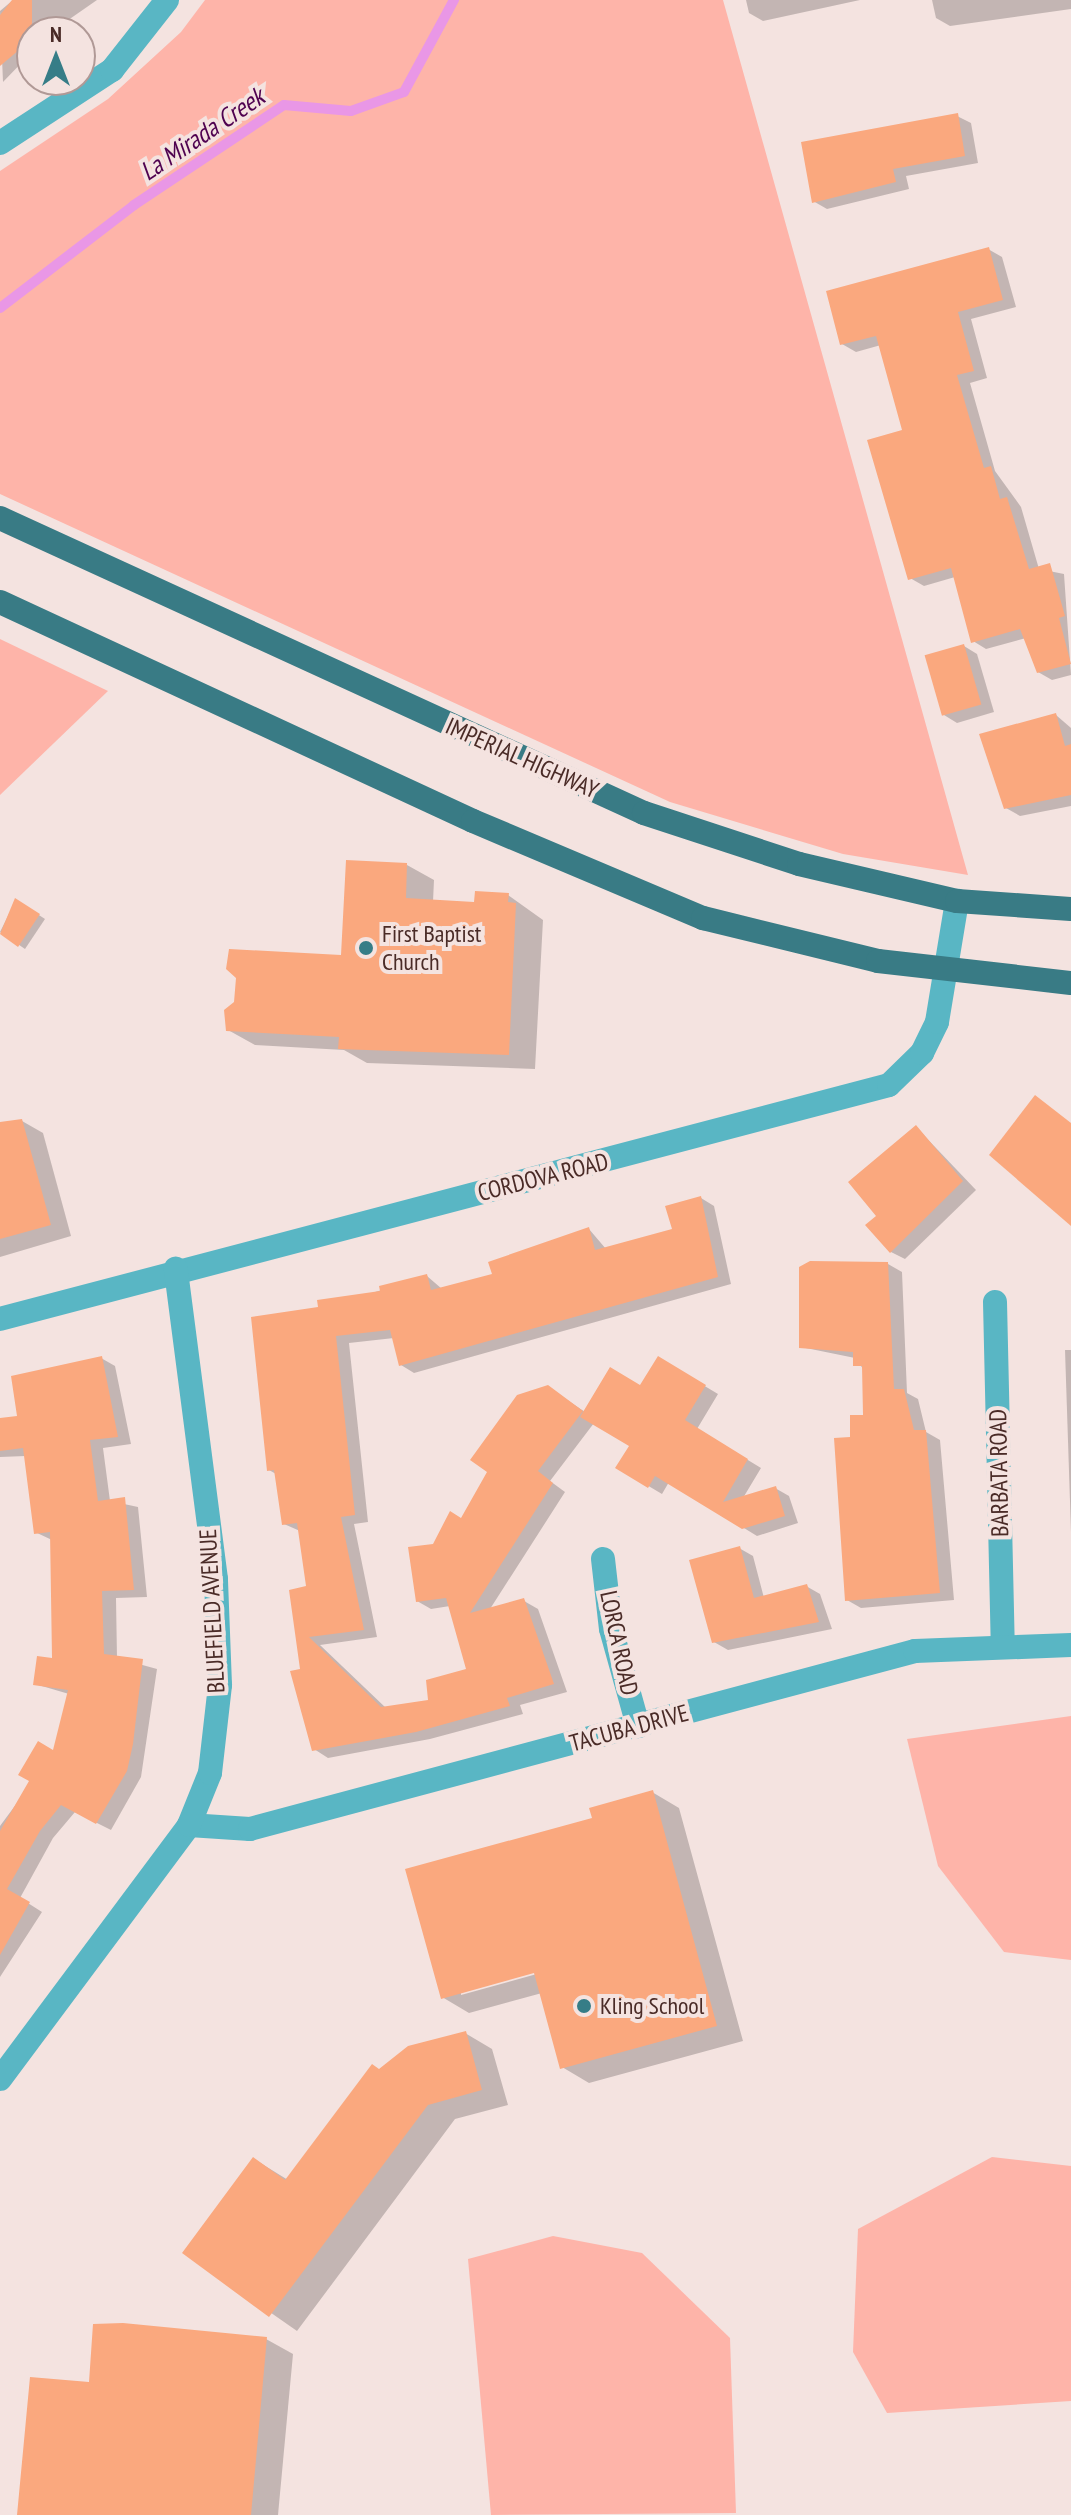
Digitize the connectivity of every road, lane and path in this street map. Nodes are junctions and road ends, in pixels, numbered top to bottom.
1 (167, 0) edge
2 (0, 143) edge
3 (0, 518) edge
4 (0, 602) edge
5 (957, 901) junction
6 (1071, 909) edge
7 (945, 970) junction
8 (1071, 983) edge
9 (176, 1269) junction
10 (995, 1302) dead end
11 (0, 1319) edge
12 (603, 1559) dead end
13 (1003, 1644) junction
14 (1071, 1645) edge
15 (638, 1726) junction
16 (189, 1825) junction
17 (0, 2079) edge

1 - 2 street
3 - 5 main road, IMPERIAL HIGHWAY
4 - 7 main road
5 - 6 main road, IMPERIAL HIGHWAY
5 - 7 street, CORDOVA ROAD
7 - 8 main road
7 - 9 street, CORDOVA ROAD
9 - 11 street, CORDOVA ROAD
9 - 16 street, BLUEFIELD AVENUE
10 - 13 street, BARBATA ROAD
12 - 15 street, LORCA ROAD
13 - 14 street, TACUBA DRIVE
13 - 15 street, TACUBA DRIVE
15 - 16 street, TACUBA DRIVE
16 - 17 street, BLUEFIELD AVENUE

